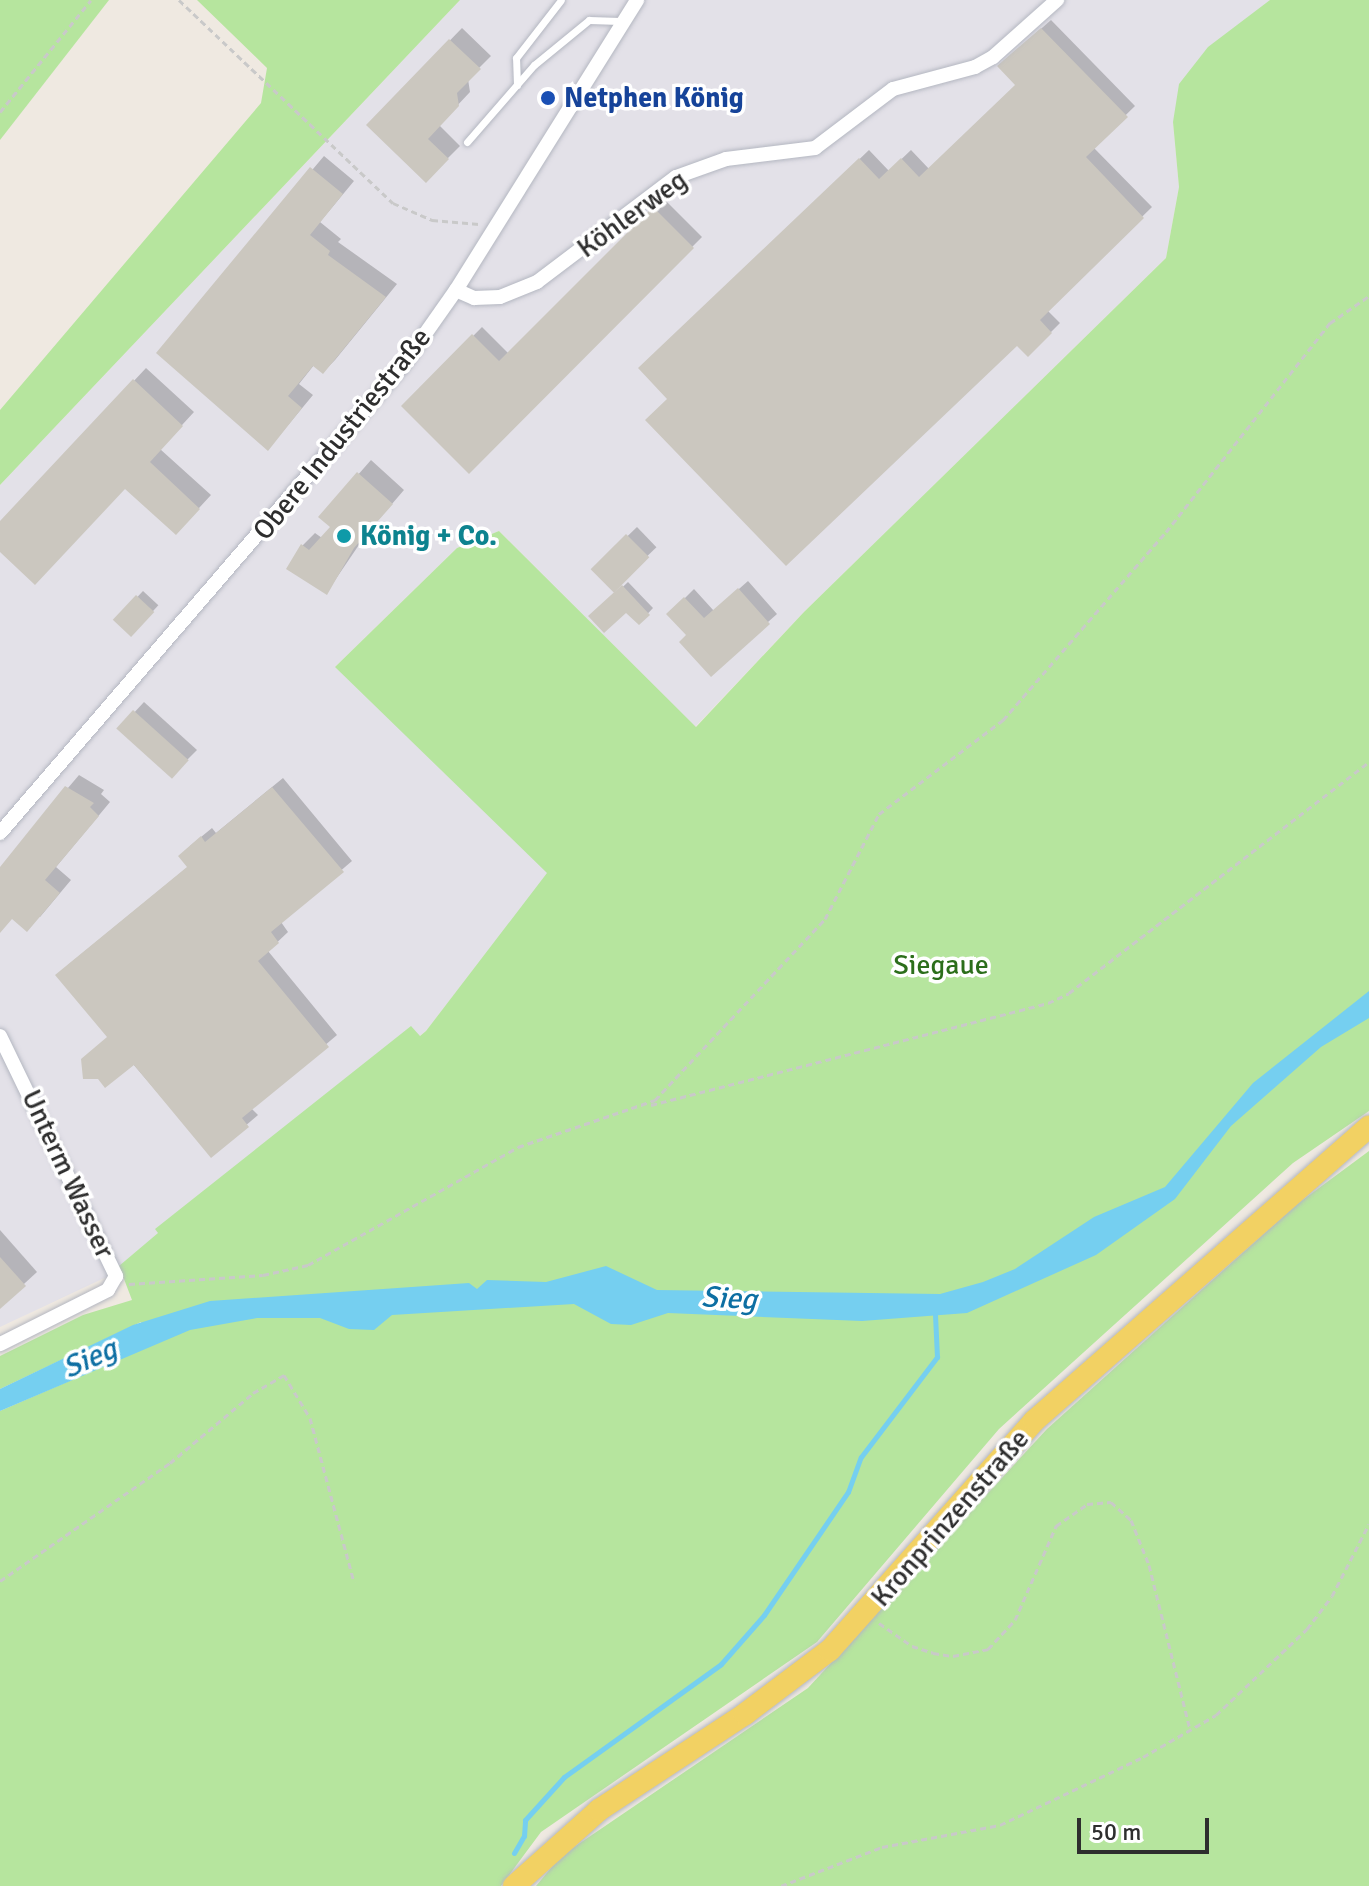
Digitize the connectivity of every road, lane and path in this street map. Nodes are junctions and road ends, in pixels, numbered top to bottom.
1 (91, 0) edge
2 (179, 0) edge
3 (561, 0) edge
4 (637, 0) edge
5 (1057, 0) edge
6 (620, 21) junction
7 (517, 85) junction
8 (0, 112) edge
9 (467, 142) dead end
10 (494, 225) junction
11 (456, 290) junction
12 (1369, 296) edge
13 (1369, 762) edge
14 (0, 833) edge
15 (0, 1036) edge
16 (647, 1106) junction
17 (1369, 1127) edge
18 (116, 1283) junction
19 (0, 1344) edge
20 (1369, 1524) edge
21 (0, 1581) edge
22 (354, 1582) dead end
23 (867, 1612) junction
24 (1190, 1730) junction
25 (514, 1886) edge
26 (781, 1886) edge

1 - 8 path
2 - 10 path
3 - 7 lane
4 - 6 street, Obere Industriestraße
5 - 11 street, Köhlerweg
6 - 7 lane
6 - 10 street, Obere Industriestraße
7 - 9 lane
10 - 11 street, Obere Industriestraße
11 - 14 street, Obere Industriestraße
12 - 16 path
13 - 16 path
15 - 18 street, Unterm Wasser
16 - 18 path
17 - 23 main road, Kronprinzenstraße
18 - 19 street, Unterm Wasser
20 - 24 path
21 - 22 path
23 - 24 path
23 - 25 main road, Kronprinzenstraße
24 - 26 path

